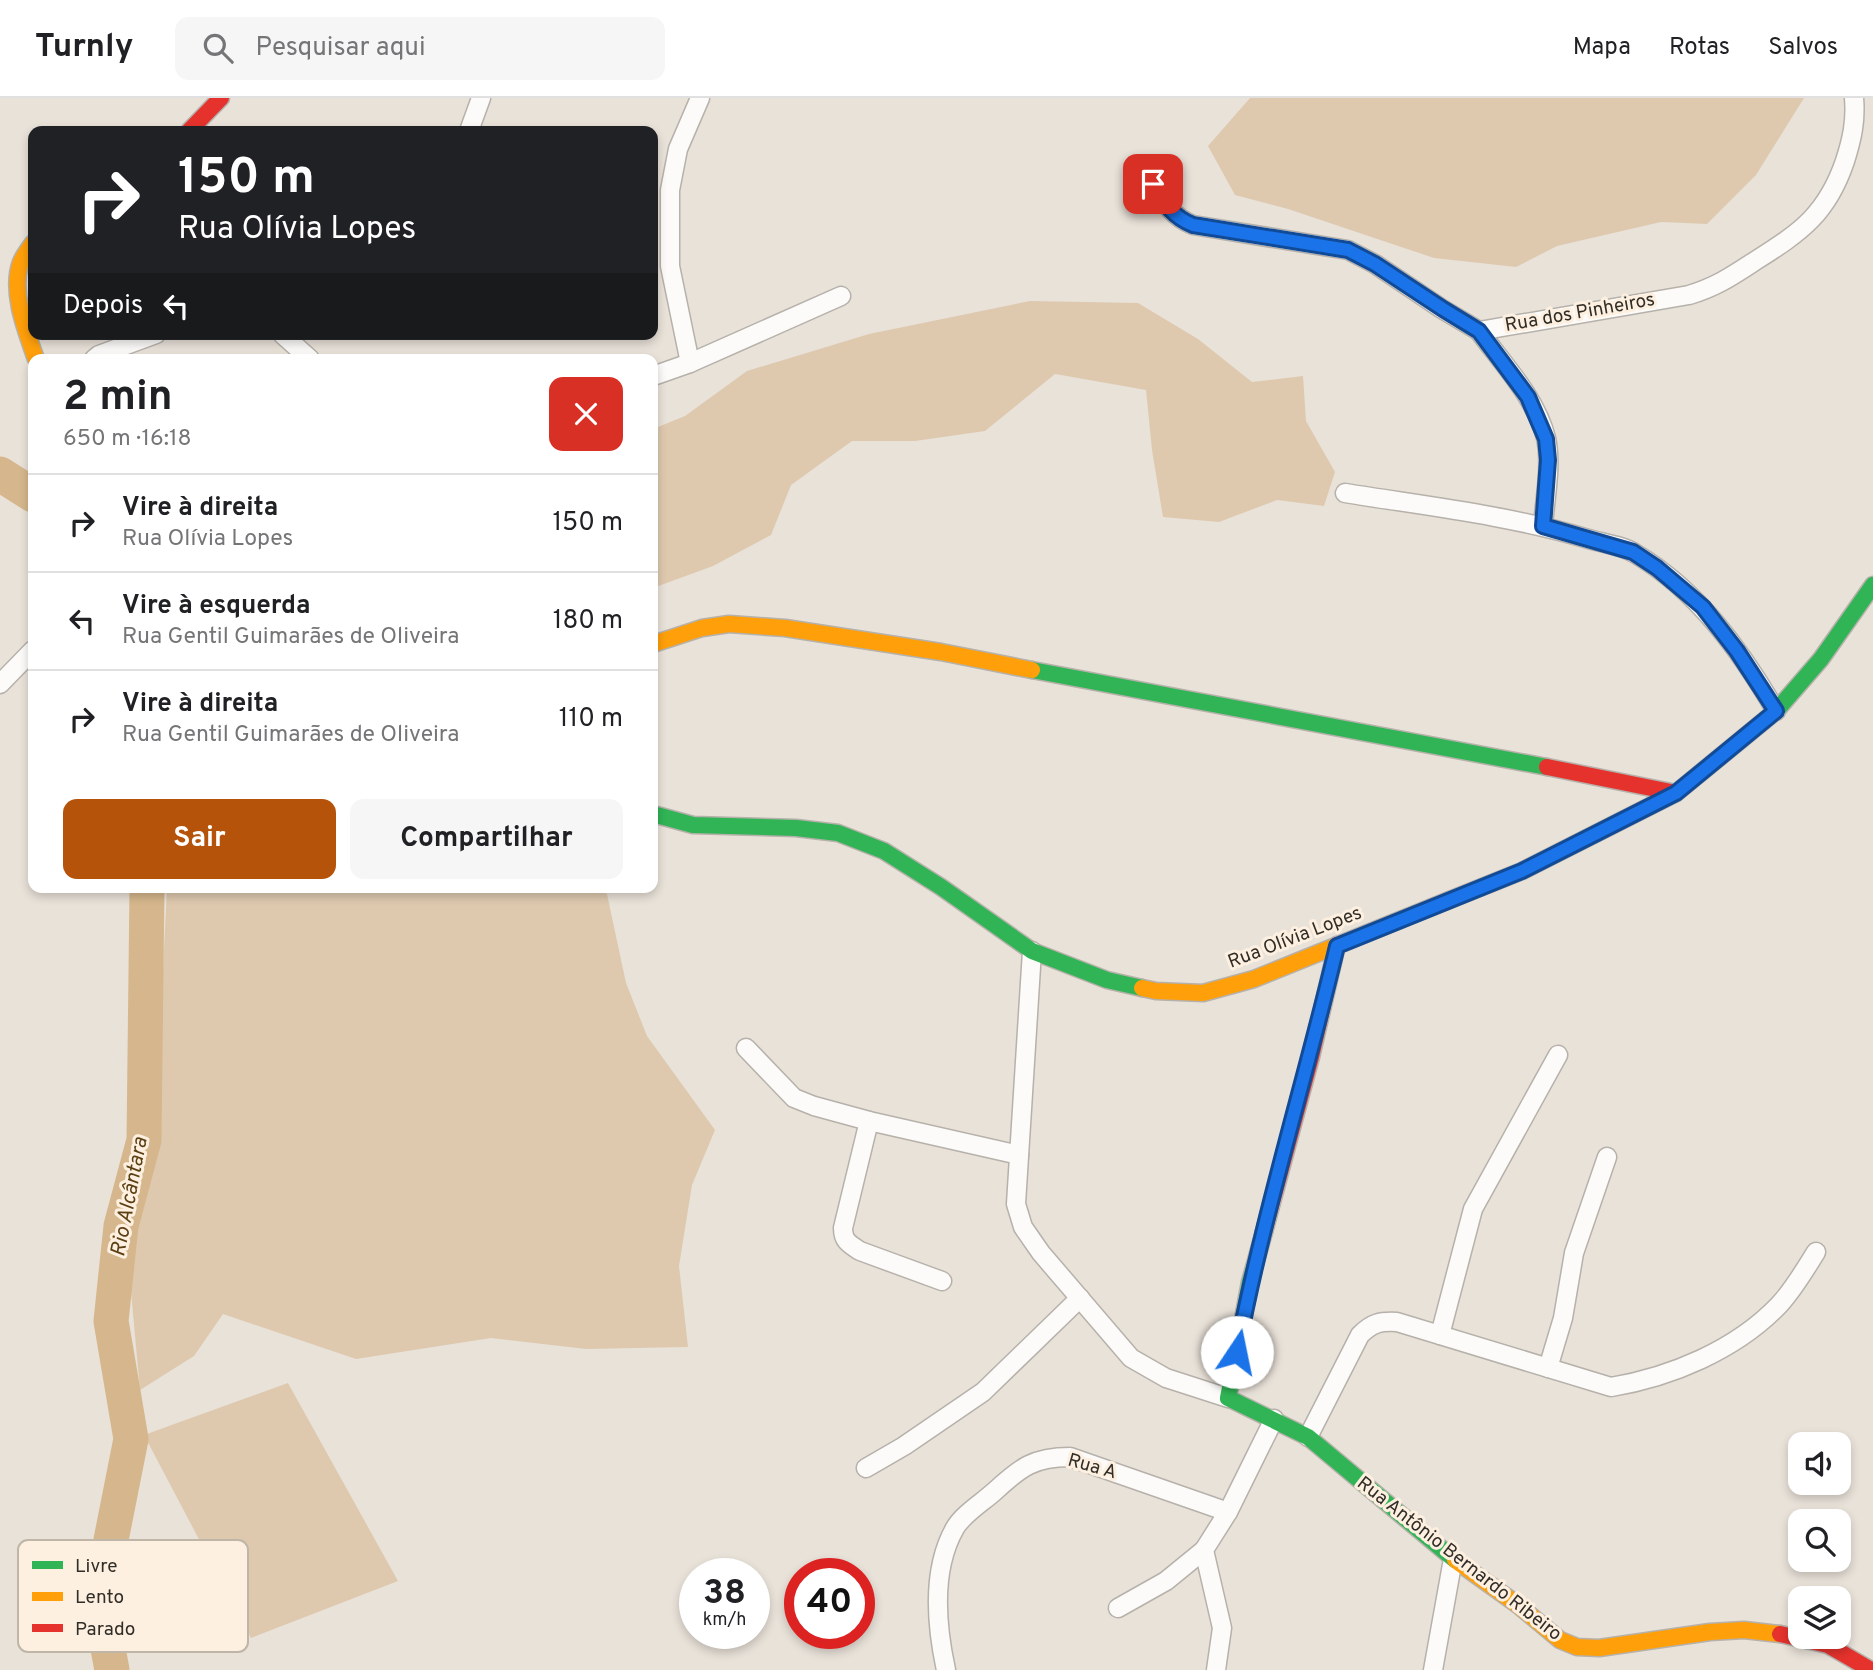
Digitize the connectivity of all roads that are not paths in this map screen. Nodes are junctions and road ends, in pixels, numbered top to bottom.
1 (221, 98) edge
2 (481, 98) edge
3 (700, 98) edge
4 (1854, 98) edge
5 (194, 126) edge
6 (471, 126) edge
7 (1153, 184) dead end
8 (28, 251) edge
9 (841, 296) dead end
10 (1479, 331) junction
11 (28, 338) edge
12 (140, 340) edge
13 (289, 340) edge
14 (102, 354) edge
15 (304, 354) edge
16 (690, 363) junction
17 (658, 374) edge
18 (1345, 493) dead end
19 (1543, 526) junction
20 (1873, 584) edge
21 (658, 642) edge
22 (28, 655) edge
23 (0, 684) edge
24 (1776, 711) junction
25 (1676, 793) junction
26 (658, 815) edge
27 (1337, 946) junction
28 (1032, 951) junction
29 (746, 1048) dead end
30 (1558, 1055) dead end
31 (869, 1122) junction
32 (1019, 1155) junction
33 (1607, 1157) dead end
34 (1816, 1252) dead end
35 (942, 1281) dead end
36 (1080, 1298) junction
37 (1440, 1335) junction
38 (1548, 1368) junction
39 (1227, 1398) junction
40 (1274, 1419) junction
41 (1308, 1437) junction
42 (866, 1468) dead end
43 (1228, 1512) junction
44 (1205, 1550) junction
45 (1453, 1559) junction
46 (1118, 1608) dead end
47 (1859, 1667) edge
48 (946, 1670) edge
49 (1216, 1670) edge
50 (1433, 1670) edge

1 - 5 street
2 - 6 street
3 - 16 street
4 - 10 street, Rua dos Pinheiros
7 - 10 street, Rua dos Pinheiros
8 - 11 street
9 - 16 street
10 - 19 street
12 - 14 street
13 - 15 street
16 - 17 street
18 - 19 street
19 - 24 street
20 - 24 street, Rua Olívia Lopes
21 - 25 street
22 - 23 street
24 - 25 street, Rua Olívia Lopes
25 - 27 street, Rua Olívia Lopes
26 - 28 street, Rua Olívia Lopes
27 - 28 street, Rua Olívia Lopes
27 - 39 street
28 - 32 street, Rua Antônio Bernardo Ribeiro
29 - 31 street
30 - 37 street
31 - 32 street
31 - 35 street
32 - 36 street, Rua Antônio Bernardo Ribeiro
33 - 38 street
34 - 38 street
36 - 39 street, Rua Antônio Bernardo Ribeiro
36 - 42 street
37 - 38 street
37 - 41 street
39 - 40 street, Rua Antônio Bernardo Ribeiro
40 - 41 street, Rua Antônio Bernardo Ribeiro
40 - 43 street
41 - 45 street, Rua Antônio Bernardo Ribeiro
43 - 44 street
43 - 48 street, Rua A
44 - 46 street
44 - 49 street
45 - 47 street, Rua Antônio Bernardo Ribeiro
45 - 50 street

